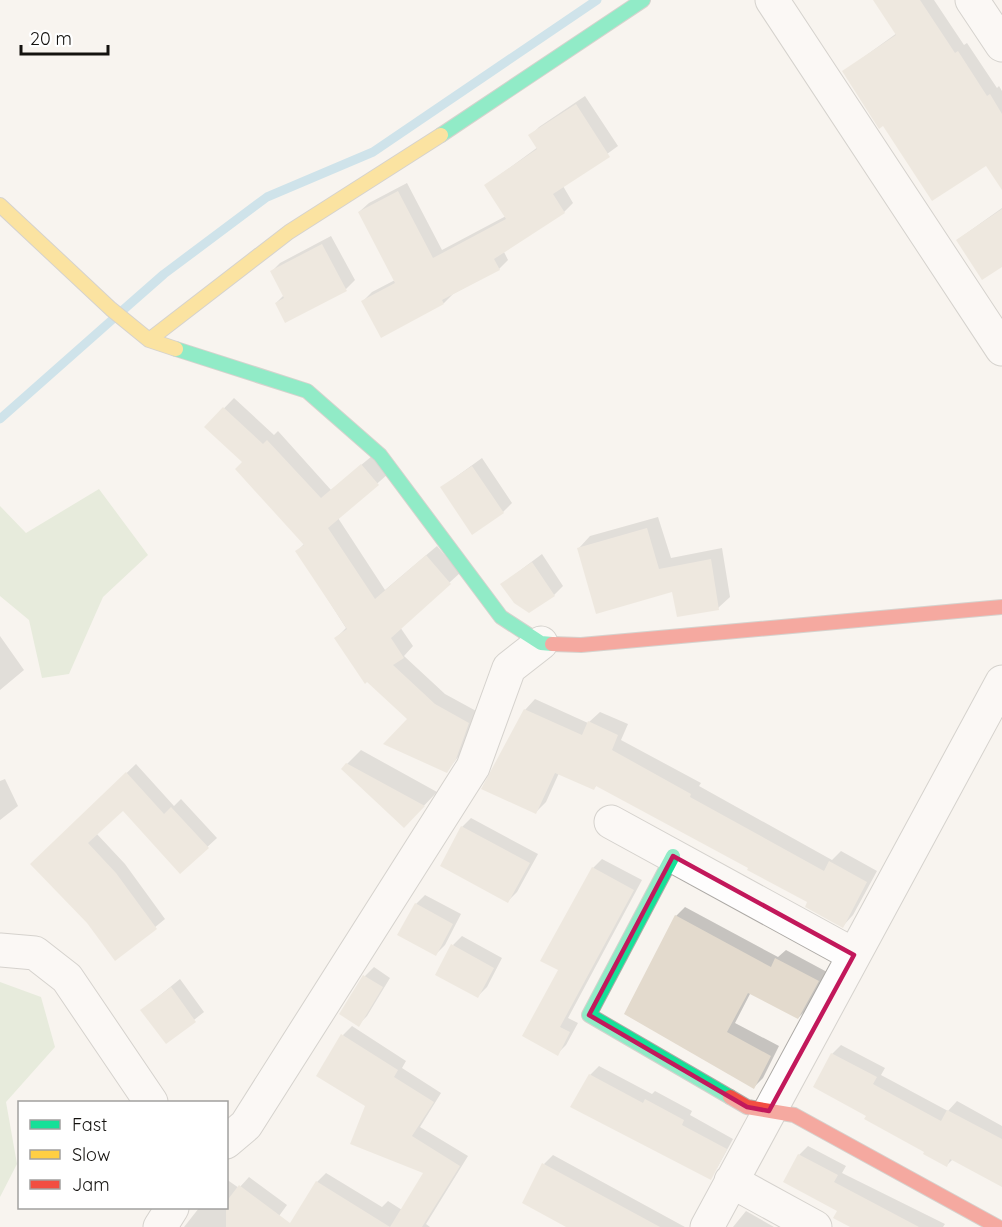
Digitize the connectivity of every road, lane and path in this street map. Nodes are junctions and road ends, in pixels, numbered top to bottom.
1 (643, 0) edge
2 (772, 0) edge
3 (972, 0) edge
4 (1002, 45) edge
5 (0, 205) edge
6 (150, 340) junction
7 (1002, 349) edge
8 (1002, 607) edge
9 (541, 643) junction
10 (1002, 682) edge
11 (612, 822) dead end
12 (674, 856) junction
13 (0, 950) edge
14 (854, 955) junction
15 (150, 1101) edge
16 (769, 1111) junction
17 (228, 1140) edge
18 (731, 1181) junction
19 (171, 1209) edge
20 (160, 1227) edge
21 (706, 1227) edge
22 (815, 1227) edge
23 (998, 1227) edge

1 - 6 street
2 - 7 street
3 - 4 street
5 - 6 street
6 - 9 street
8 - 9 street
9 - 17 street
10 - 14 street
11 - 12 street
12 - 14 street
12 - 16 street
13 - 15 street
14 - 16 street
16 - 18 street
16 - 23 street
18 - 21 street
18 - 22 street
19 - 20 street

